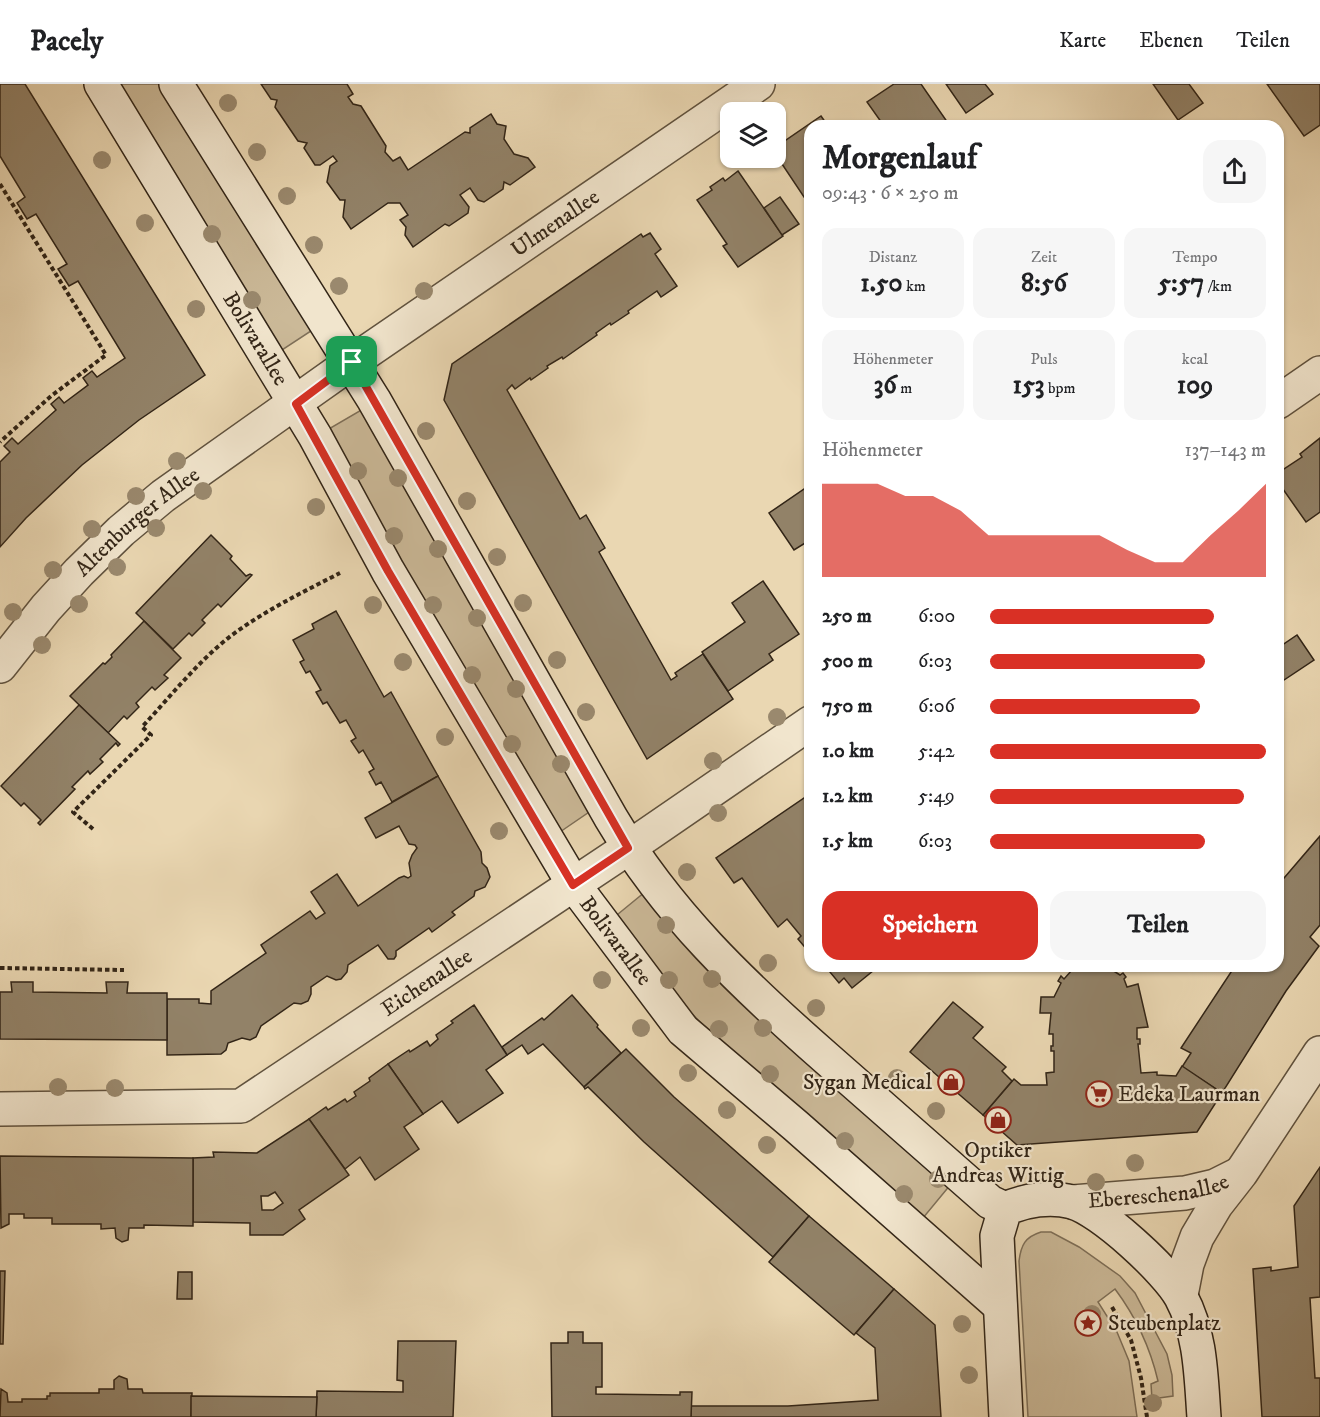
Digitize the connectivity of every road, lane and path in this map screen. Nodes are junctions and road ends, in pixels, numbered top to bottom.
1 (101, 84) edge
2 (176, 84) edge
3 (758, 84) edge
4 (0, 184) edge
5 (352, 362) junction
6 (1320, 373) edge
7 (1284, 398) edge
8 (296, 404) junction
9 (0, 442) edge
10 (340, 573) dead end
11 (0, 666) edge
12 (804, 727) edge
13 (93, 829) dead end
14 (628, 848) junction
15 (573, 885) junction
16 (0, 968) edge
17 (124, 970) dead end
18 (1320, 1053) edge
19 (0, 1109) edge
20 (1241, 1173) junction
21 (1073, 1202) junction
22 (1005, 1209) junction
23 (1181, 1295) junction
24 (1000, 1306) junction
25 (1112, 1307) dead end
26 (1006, 1417) edge
27 (1147, 1417) edge
28 (1204, 1417) edge

1 - 8 street, Bolivarallee
2 - 5 street
3 - 5 street, Ulmenallee
4 - 9 path
5 - 8 street, Ulmenallee
5 - 14 street
6 - 7 street
8 - 11 street, Altenburger Allee
8 - 15 street, Bolivarallee
10 - 13 path
12 - 14 street, Eichenallee
14 - 15 street, Eichenallee
14 - 22 street
15 - 19 street, Eichenallee
15 - 24 street, Bolivarallee
16 - 17 path
18 - 20 street, Ebereschenallee
20 - 21 street, Ebereschenallee
20 - 23 street, Ebereschenallee
21 - 22 street
21 - 23 street
22 - 24 street
23 - 28 street
24 - 26 street
25 - 27 path

